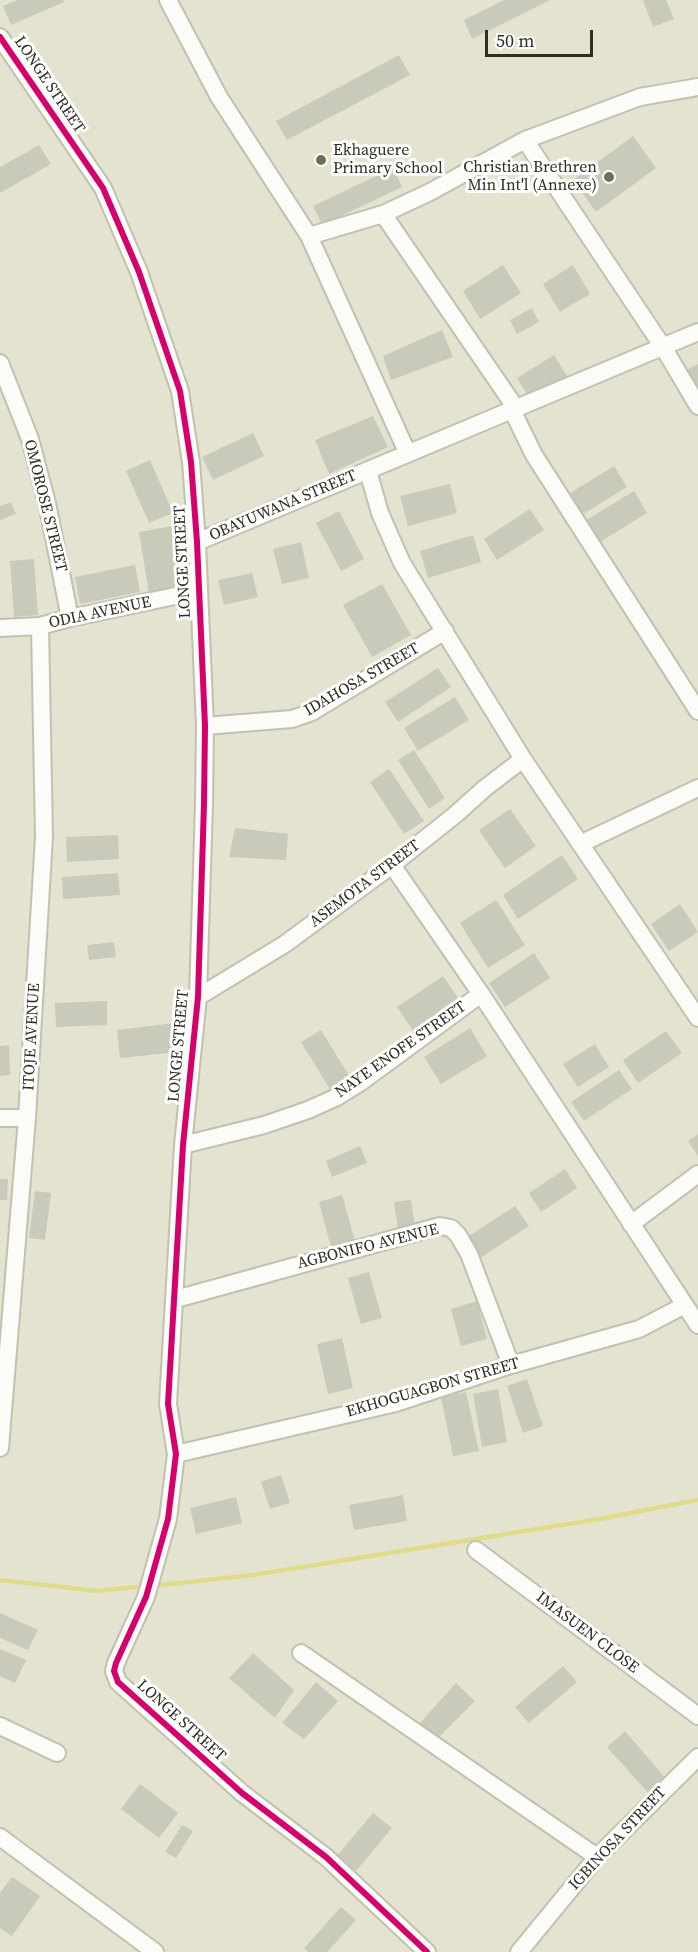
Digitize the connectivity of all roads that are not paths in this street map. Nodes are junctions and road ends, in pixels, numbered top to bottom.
1 (168, 0) edge
2 (0, 37) edge
3 (698, 87) edge
4 (525, 140) junction
5 (383, 214) junction
6 (309, 236) junction
7 (698, 333) edge
8 (663, 347) junction
9 (0, 363) edge
10 (698, 406) edge
11 (512, 410) junction
12 (408, 454) junction
13 (368, 471) junction
14 (197, 542) junction
15 (199, 591) junction
16 (70, 618) junction
17 (40, 626) junction
18 (0, 628) edge
19 (445, 631) junction
20 (698, 711) edge
21 (205, 726) junction
22 (524, 759) junction
23 (698, 788) edge
24 (580, 844) junction
25 (392, 865) junction
26 (480, 994) junction
27 (198, 997) junction
28 (698, 1018) edge
29 (0, 1118) edge
30 (27, 1118) junction
31 (183, 1145) junction
32 (698, 1174) edge
33 (631, 1224) junction
34 (176, 1299) junction
35 (685, 1305) junction
36 (698, 1325) edge
37 (511, 1365) junction
38 (0, 1448) edge
39 (176, 1454) junction
40 (476, 1550) dead end
41 (301, 1653) dead end
42 (698, 1716) edge
43 (0, 1726) edge
44 (57, 1753) dead end
45 (698, 1757) edge
46 (1, 1838) edge
47 (597, 1857) junction
48 (155, 1952) edge
49 (427, 1952) edge
50 (519, 1952) edge

1 - 6 street
2 - 14 street, LONGE STREET
3 - 4 street
4 - 5 street
4 - 8 street
5 - 6 street
5 - 11 street
6 - 12 street
7 - 8 street, OBAYUWANA STREET
8 - 10 street
8 - 11 street, OBAYUWANA STREET
9 - 16 street, OMOROSE STREET
11 - 12 street, OBAYUWANA STREET
11 - 20 street
12 - 13 street, OBAYUWANA STREET
13 - 14 street, OBAYUWANA STREET
13 - 19 street
14 - 15 street, LONGE STREET
15 - 16 street, ODIA AVENUE
15 - 21 street, LONGE STREET
16 - 17 street, ODIA AVENUE
17 - 18 street, ODIA AVENUE
17 - 30 street, ITOJE AVENUE
19 - 21 street, IDAHOSA STREET
19 - 22 street
21 - 27 street, LONGE STREET
22 - 24 street
22 - 25 street, ASEMOTA STREET
23 - 24 street
24 - 28 street
25 - 26 street
25 - 27 street, ASEMOTA STREET
26 - 31 street, NAYE ENOFE STREET
26 - 33 street
27 - 31 street, LONGE STREET
29 - 30 street
30 - 38 street, ITOJE AVENUE
31 - 34 street, LONGE STREET
32 - 33 street
33 - 35 street
34 - 37 street, AGBONIFO AVENUE
34 - 39 street, LONGE STREET
35 - 36 street
35 - 37 street, EKHOGUAGBON STREET
37 - 39 street, EKHOGUAGBON STREET
39 - 49 street, LONGE STREET
40 - 42 street, IMASUEN CLOSE
41 - 47 street
43 - 44 street
45 - 47 street, IGBINOSA STREET
46 - 48 street
47 - 50 street, IGBINOSA STREET

